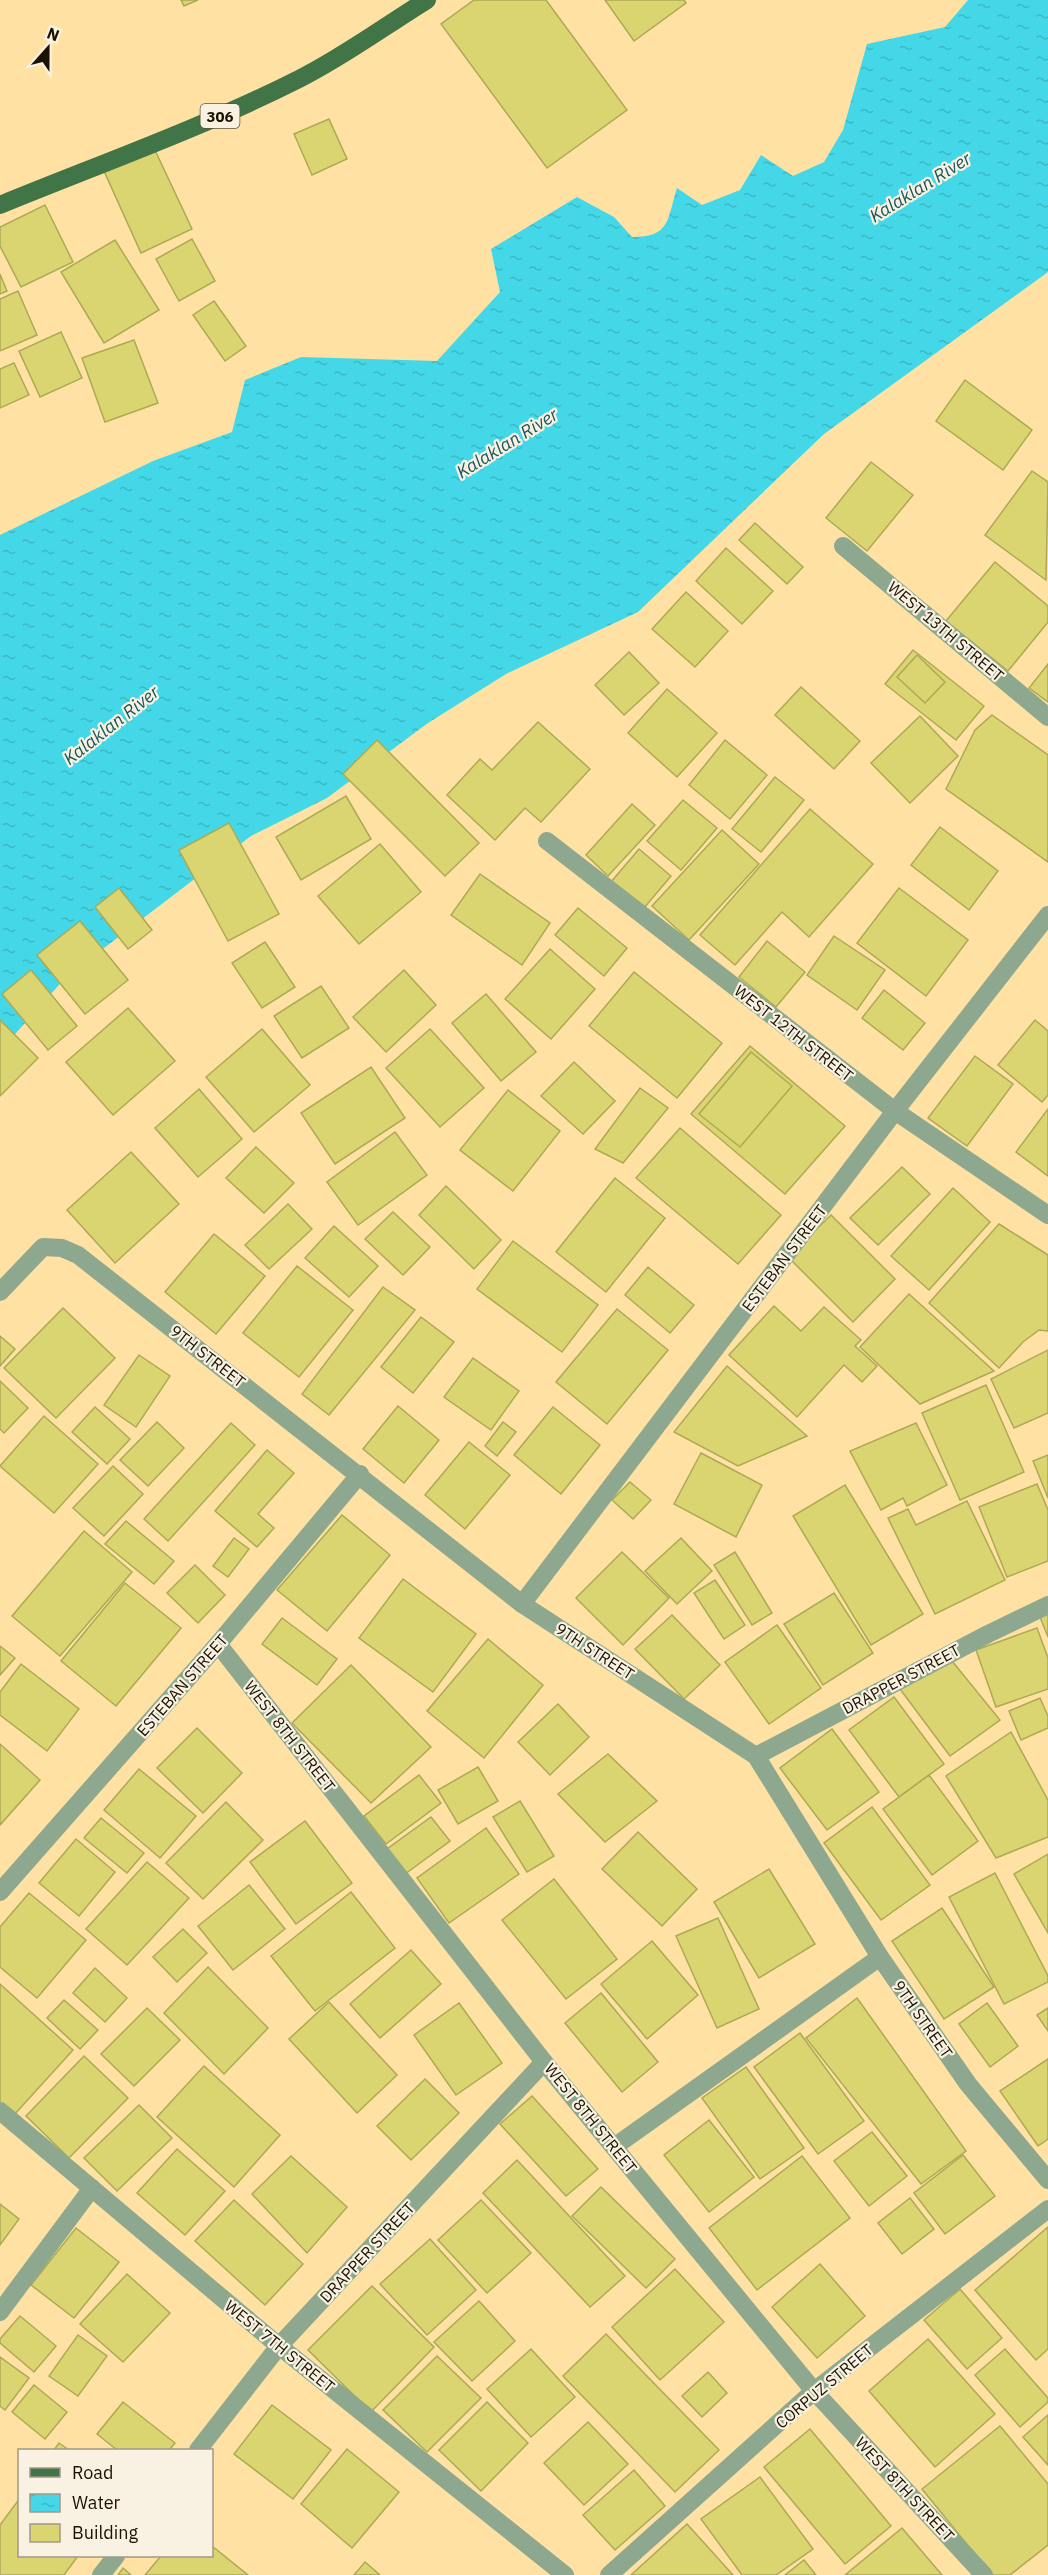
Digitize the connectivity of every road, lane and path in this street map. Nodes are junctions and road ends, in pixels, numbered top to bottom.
1 (427, 0) edge
2 (0, 205) edge
3 (843, 546) dead end
4 (1048, 717) edge
5 (547, 841) dead end
6 (1048, 915) edge
7 (895, 1112) junction
8 (1048, 1215) edge
9 (0, 1292) edge
10 (360, 1474) junction
11 (522, 1604) junction
12 (1048, 1605) edge
13 (218, 1644) junction
14 (756, 1756) junction
15 (0, 1892) edge
16 (880, 1957) junction
17 (544, 2062) junction
18 (0, 2111) edge
19 (614, 2147) junction
20 (1048, 2180) edge
21 (92, 2188) junction
22 (1048, 2209) edge
23 (0, 2312) edge
24 (279, 2346) junction
25 (814, 2391) junction
26 (200, 2449) edge
27 (115, 2557) edge
28 (101, 2575) edge
29 (566, 2575) edge
30 (609, 2575) edge
31 (984, 2575) edge

1 - 2 main road, 306
3 - 4 street, WEST 13TH STREET
5 - 7 street, WEST 12TH STREET
6 - 7 street, ESTEBAN STREET
7 - 8 street, WEST 12TH STREET
7 - 11 street, ESTEBAN STREET
9 - 10 street, 9TH STREET
10 - 11 street, 9TH STREET
10 - 13 street, ESTEBAN STREET
11 - 14 street, 9TH STREET
12 - 14 street, DRAPPER STREET
13 - 15 street, ESTEBAN STREET
13 - 17 street, WEST 8TH STREET
14 - 16 street, 9TH STREET
16 - 19 street
16 - 20 street, 9TH STREET
17 - 19 street, WEST 8TH STREET
17 - 24 street, DRAPPER STREET
18 - 21 street, WEST 7TH STREET
19 - 25 street, WEST 8TH STREET
21 - 23 street
21 - 24 street, WEST 7TH STREET
22 - 25 street, CORPUZ STREET
24 - 26 street, DRAPPER STREET
24 - 29 street, WEST 7TH STREET
25 - 30 street, CORPUZ STREET
25 - 31 street, WEST 8TH STREET
27 - 28 street

